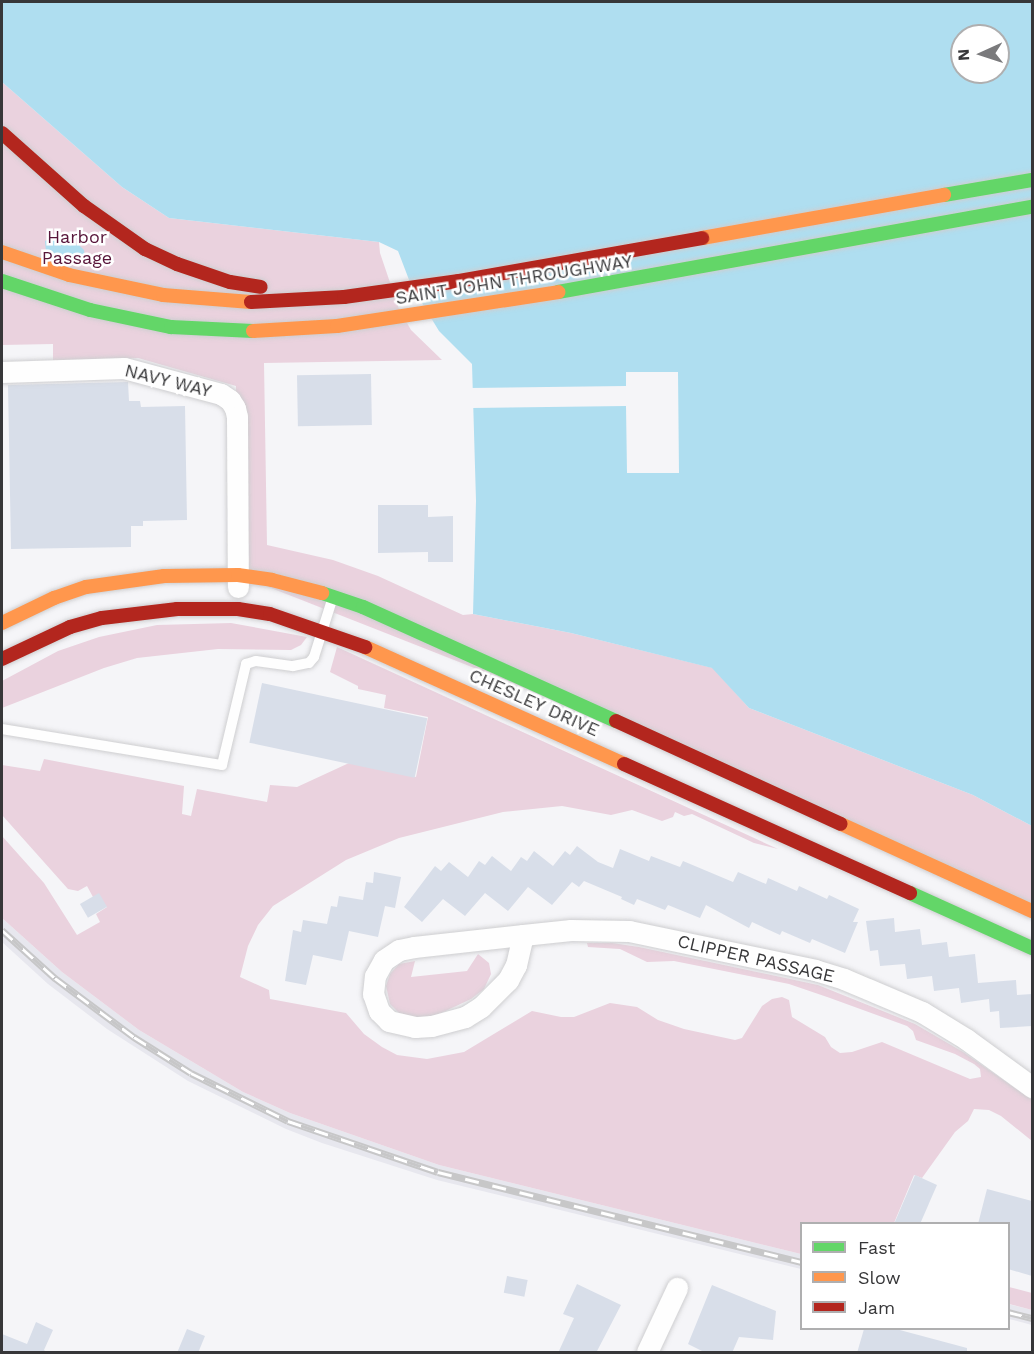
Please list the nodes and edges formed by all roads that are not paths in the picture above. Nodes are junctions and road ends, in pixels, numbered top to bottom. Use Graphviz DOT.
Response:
graph roads {
  1 [pos="2,133"];
  2 [pos="1032,180"];
  3 [pos="1032,207"];
  4 [pos="2,252"];
  5 [pos="2,281"];
  6 [pos="328,298"];
  7 [pos="88,325"];
  8 [pos="171,327"];
  9 [pos="2,372"];
  10 [pos="238,575"];
  11 [pos="333,597"];
  12 [pos="238,609"];
  13 [pos="2,623"];
  14 [pos="322,630"];
  15 [pos="2,659"];
  16 [pos="2,729"];
  17 [pos="1032,911"];
  18 [pos="524,935"];
  19 [pos="1031,944"];
  20 [pos="1032,1087"];
  21 [pos="678,1288"];
  22 [pos="647,1353"];
  1 -- 6 [label="main road"];
  2 -- 6 [label="main road, SAINT JOHN THROUGHWAY"];
  3 -- 8 [label="main road, SAINT JOHN THROUGHWAY"];
  4 -- 6 [label="main road, SAINT JOHN THROUGHWAY"];
  5 -- 8 [label="main road, SAINT JOHN THROUGHWAY"];
  7 -- 8 [label="main road"];
  9 -- 10 [label="street, NAVY WAY"];
  10 -- 11 [label="main road, CHESLEY DRIVE"];
  10 -- 12 [label="street, NAVY WAY"];
  10 -- 13 [label="main road, CHESLEY DRIVE"];
  11 -- 14 [label="lane"];
  11 -- 17 [label="main road, CHESLEY DRIVE"];
  12 -- 14 [label="main road, CHESLEY DRIVE"];
  12 -- 15 [label="main road, CHESLEY DRIVE"];
  14 -- 16 [label="lane"];
  14 -- 19 [label="main road, CHESLEY DRIVE"];
  18 -- 18 [label="street, CLIPPER PASSAGE"];
  18 -- 20 [label="street, CLIPPER PASSAGE"];
  21 -- 22 [label="street"];
}
